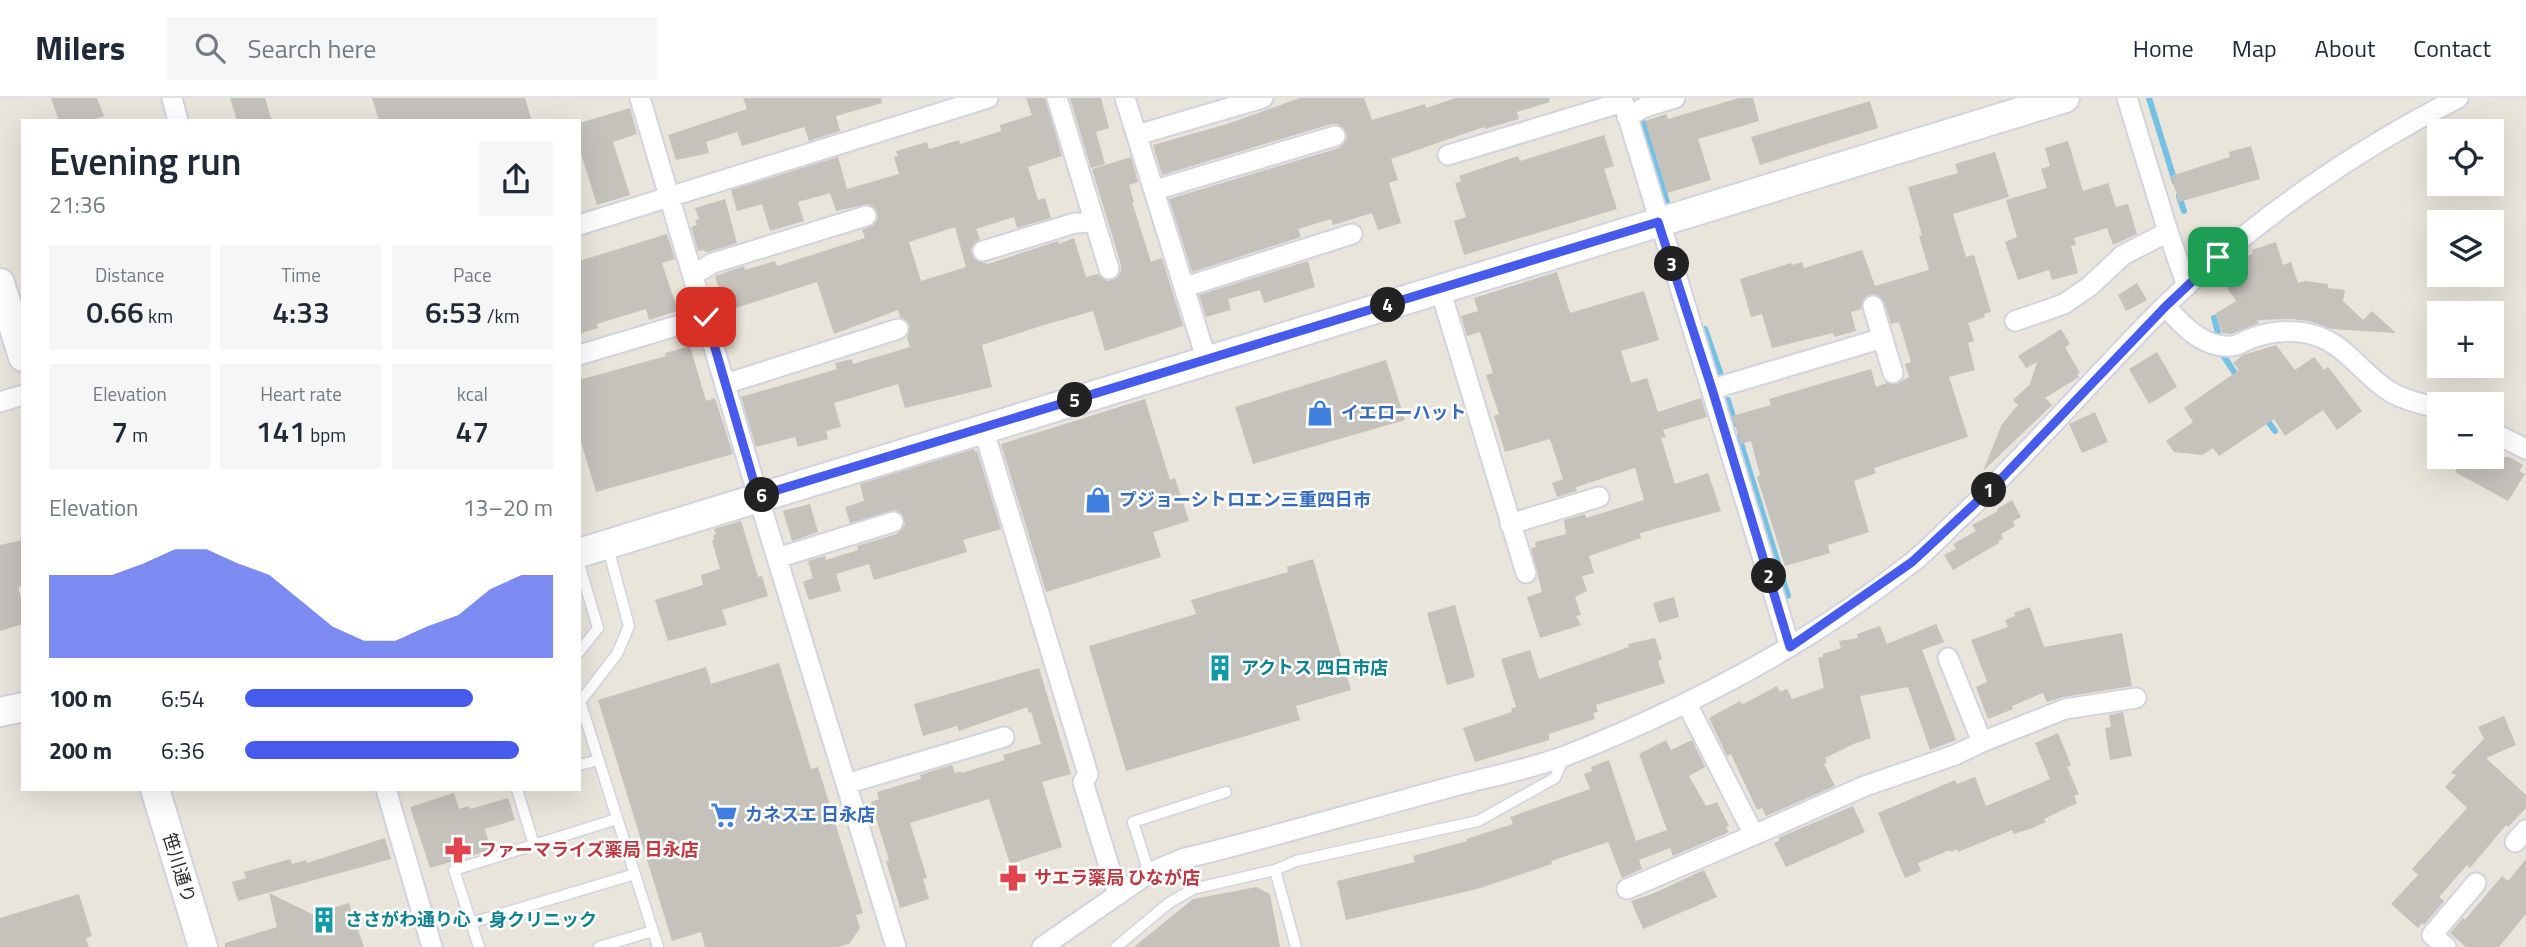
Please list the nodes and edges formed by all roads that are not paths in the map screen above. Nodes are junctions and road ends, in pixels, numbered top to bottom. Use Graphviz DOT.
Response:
graph roads {
  1 [pos="172,98"];
  2 [pos="640,98"];
  3 [pos="988,98"];
  4 [pos="1058,98"];
  5 [pos="1125,98"];
  6 [pos="1263,98"];
  7 [pos="1675,98"];
  8 [pos="2065,98"];
  9 [pos="2127,98"];
  10 [pos="2458,98"];
  11 [pos="1624,106"];
  12 [pos="177,119"];
  13 [pos="1137,135"];
  14 [pos="1335,136"];
  15 [pos="1448,155"];
  16 [pos="1155,190"];
  17 [pos="670,197"];
  18 [pos="866,216"];
  19 [pos="1095,222"];
  20 [pos="1658,222"];
  21 [pos="581,224"];
  22 [pos="2168,232"];
  23 [pos="1352,234"];
  24 [pos="983,251"];
  25 [pos="1108,269"];
  26 [pos="693,275"];
  27 [pos="0,283"];
  28 [pos="2187,286"];
  29 [pos="1185,287"];
  30 [pos="1440,289"];
  31 [pos="1873,306"];
  32 [pos="2166,306"];
  33 [pos="706,317"];
  34 [pos="2015,321"];
  35 [pos="898,329"];
  36 [pos="1883,338"];
  37 [pos="21,351"];
  38 [pos="581,354"];
  39 [pos="1207,361"];
  40 [pos="1893,373"];
  41 [pos="725,384"];
  42 [pos="1712,389"];
  43 [pos="21,396"];
  44 [pos="0,402"];
  45 [pos="2427,404"];
  46 [pos="983,428"];
  47 [pos="2504,438"];
  48 [pos="2526,449"];
  49 [pos="758,496"];
  50 [pos="1599,497"];
  51 [pos="893,522"];
  52 [pos="1510,524"];
  53 [pos="607,544"];
  54 [pos="581,551"];
  55 [pos="777,558"];
  56 [pos="581,571"];
  57 [pos="1526,573"];
  58 [pos="1790,647"];
  59 [pos="581,649"];
  60 [pos="1948,659"];
  61 [pos="2136,698"];
  62 [pos="581,700"];
  63 [pos="581,704"];
  64 [pos="1687,704"];
  65 [pos="21,707"];
  66 [pos="0,712"];
  67 [pos="1004,737"];
  68 [pos="1982,742"];
  69 [pos="1565,755"];
  70 [pos="599,760"];
  71 [pos="581,764"];
  72 [pos="846,784"];
  73 [pos="156,791"];
  74 [pos="387,791"];
  75 [pos="518,791"];
  76 [pos="1226,792"];
  77 [pos="618,818"];
  78 [pos="1754,835"];
  79 [pos="534,845"];
  80 [pos="1275,870"];
  81 [pos="1149,873"];
  82 [pos="635,874"];
  83 [pos="2476,883"];
  84 [pos="1627,889"];
  85 [pos="1118,895"];
  86 [pos="471,923"];
  87 [pos="653,931"];
  88 [pos="203,947"];
  89 [pos="432,947"];
  90 [pos="478,947"];
  91 [pos="599,947"];
  92 [pos="658,947"];
  93 [pos="896,947"];
  94 [pos="1042,947"];
  95 [pos="1116,947"];
  96 [pos="1296,947"];
  97 [pos="2446,947"];
  1 -- 12 [label="street"];
  2 -- 17 [label="street"];
  3 -- 17 [label="street"];
  4 -- 19 [label="street"];
  5 -- 13 [label="street"];
  6 -- 13 [label="street"];
  7 -- 11 [label="street"];
  8 -- 20 [label="street"];
  9 -- 22 [label="street"];
  10 -- 28 [label="street"];
  11 -- 15 [label="street"];
  11 -- 20 [label="street"];
  13 -- 16 [label="street"];
  14 -- 16 [label="street"];
  16 -- 29 [label="street"];
  17 -- 21 [label="street"];
  17 -- 26 [label="street"];
  18 -- 26 [label="street"];
  19 -- 24 [label="street"];
  19 -- 25 [label="street"];
  20 -- 30 [label="street"];
  20 -- 42 [label="street"];
  22 -- 28 [label="street"];
  22 -- 34 [label="street"];
  23 -- 29 [label="street"];
  26 -- 33 [label="street"];
  27 -- 37 [label="street"];
  28 -- 32 [label="street"];
  29 -- 39 [label="street"];
  30 -- 39 [label="street"];
  30 -- 52 [label="street"];
  31 -- 36 [label="street"];
  32 -- 45 [label="street"];
  32 -- 58 [label="street"];
  33 -- 38 [label="street"];
  33 -- 41 [label="street"];
  35 -- 41 [label="street"];
  36 -- 40 [label="street"];
  36 -- 42 [label="street"];
  39 -- 46 [label="street"];
  41 -- 49 [label="street"];
  42 -- 58 [label="street"];
  43 -- 44 [label="street"];
  46 -- 49 [label="street"];
  46 -- 85 [label="street"];
  47 -- 48 [label="street"];
  49 -- 53 [label="street"];
  49 -- 55 [label="street"];
  50 -- 52 [label="street"];
  51 -- 55 [label="street"];
  52 -- 57 [label="street"];
  53 -- 54 [label="street"];
  53 -- 62 [label="lane"];
  55 -- 72 [label="street"];
  56 -- 59 [label="lane"];
  58 -- 64 [label="street"];
  60 -- 68 [label="street"];
  61 -- 68 [label="street"];
  63 -- 70 [label="lane"];
  64 -- 69 [label="street"];
  64 -- 78 [label="street"];
  65 -- 66 [label="street"];
  67 -- 72 [label="street"];
  68 -- 78 [label="street"];
  69 -- 80 [label="lane"];
  69 -- 81 [label="street"];
  70 -- 71 [label="lane"];
  70 -- 77 [label="lane"];
  72 -- 93 [label="street"];
  73 -- 88 [label="street, 笹川通り"];
  74 -- 89 [label="street"];
  75 -- 79 [label="lane"];
  76 -- 81 [label="lane"];
  77 -- 79 [label="lane"];
  77 -- 82 [label="lane"];
  78 -- 84 [label="street"];
  79 -- 86 [label="lane"];
  80 -- 95 [label="lane"];
  80 -- 96 [label="lane"];
  81 -- 85 [label="street"];
  82 -- 86 [label="lane"];
  82 -- 87 [label="lane"];
  83 -- 97 [label="street"];
  85 -- 94 [label="street"];
  86 -- 90 [label="lane"];
  87 -- 91 [label="lane"];
  87 -- 92 [label="lane"];
}
